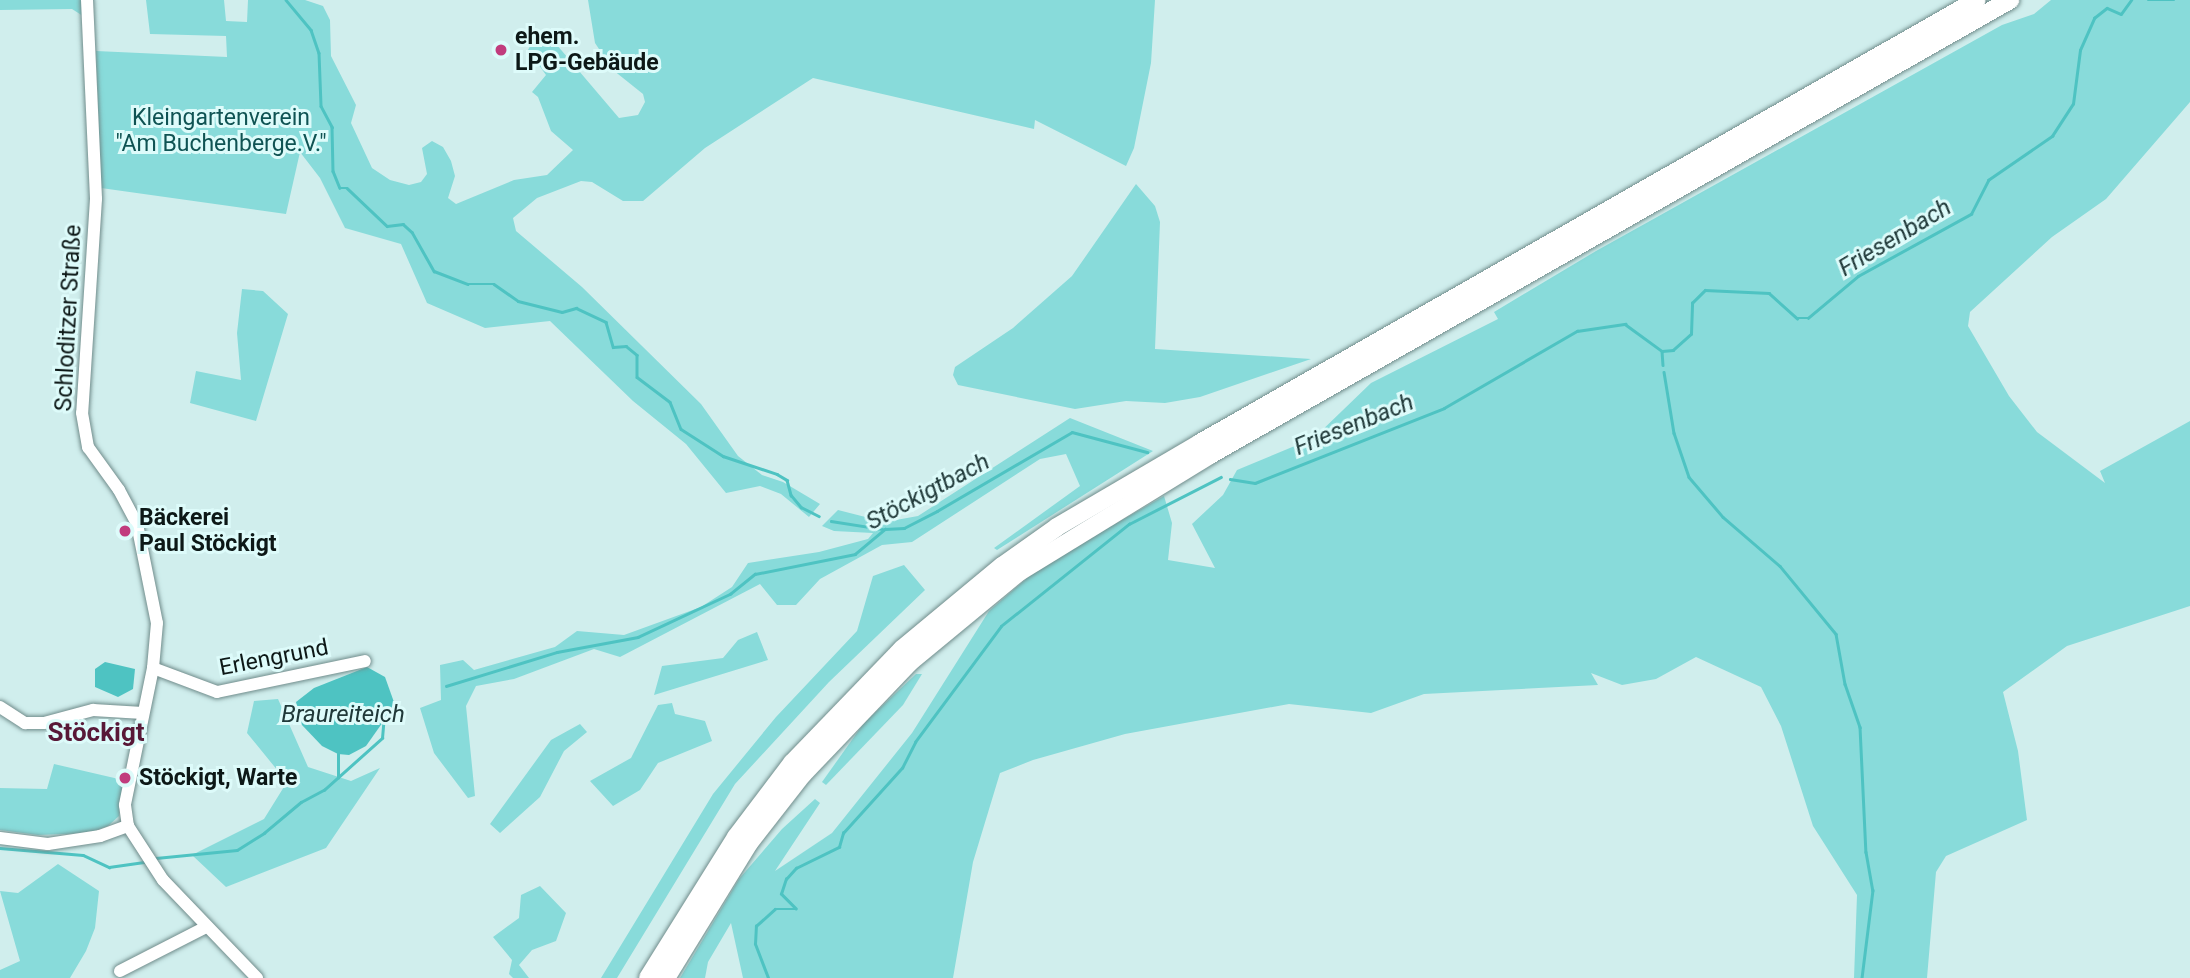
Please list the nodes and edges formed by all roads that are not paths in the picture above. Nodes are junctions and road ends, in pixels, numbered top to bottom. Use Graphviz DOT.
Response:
graph roads {
  1 [pos="87,0"];
  2 [pos="1977,0"];
  3 [pos="2010,0"];
  4 [pos="1232,433"];
  5 [pos="1204,449"];
  6 [pos="365,661"];
  7 [pos="153,668"];
  8 [pos="0,707"];
  9 [pos="143,713"];
  10 [pos="128,826"];
  11 [pos="0,838"];
  12 [pos="206,927"];
  13 [pos="120,971"];
  14 [pos="257,978"];
  15 [pos="648,978"];
  16 [pos="666,978"];
  1 -- 7 [label="street, Schloditzer Straße"];
  2 -- 4 [label="highway"];
  3 -- 4 [label="highway"];
  4 -- 5 [label="highway"];
  5 -- 15 [label="highway"];
  5 -- 16 [label="highway"];
  6 -- 7 [label="street, Erlengrund"];
  7 -- 9 [label="street, Schloditzer Straße"];
  8 -- 9 [label="street"];
  9 -- 10 [label="street, Schloditzer Straße"];
  10 -- 11 [label="street"];
  10 -- 12 [label="street"];
  12 -- 13 [label="street"];
  12 -- 14 [label="street"];
}
